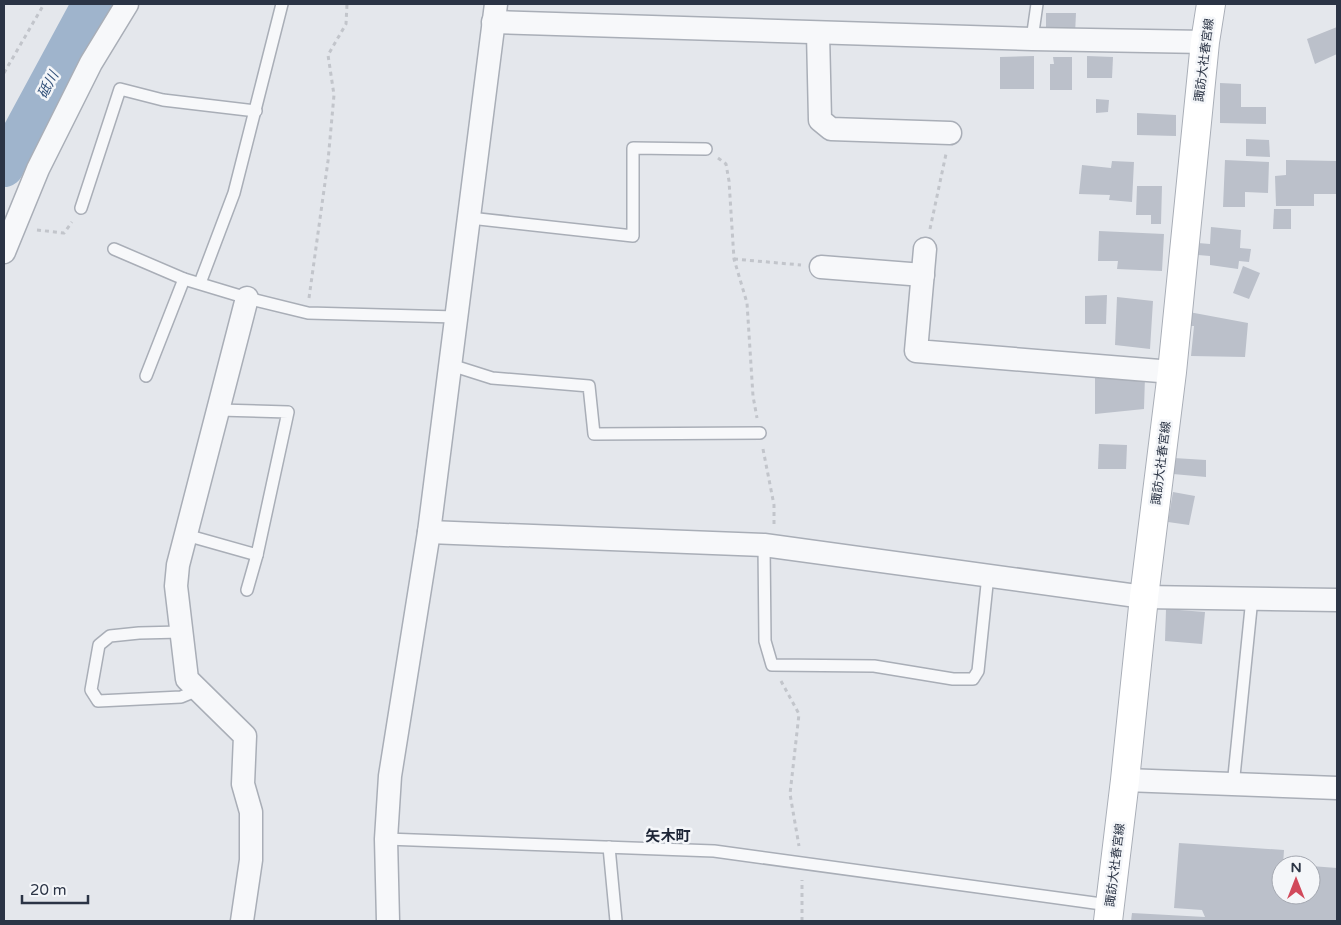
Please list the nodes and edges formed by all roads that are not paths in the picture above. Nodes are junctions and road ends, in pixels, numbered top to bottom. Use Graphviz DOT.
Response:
graph roads {
  1 [pos="127,4"];
  2 [pos="282,4"];
  3 [pos="1037,4"];
  4 [pos="1211,4"];
  5 [pos="494,13"];
  6 [pos="818,33"];
  7 [pos="1032,39"];
  8 [pos="1205,42"];
  9 [pos="256,111"];
  10 [pos="950,133"];
  11 [pos="706,149"];
  12 [pos="81,208"];
  13 [pos="470,218"];
  14 [pos="114,250"];
  15 [pos="925,250"];
  16 [pos="4,252"];
  17 [pos="821,267"];
  18 [pos="923,275"];
  19 [pos="184,279"];
  20 [pos="200,283"];
  21 [pos="247,298"];
  22 [pos="456,317"];
  23 [pos="451,365"];
  24 [pos="1172,372"];
  25 [pos="146,376"];
  26 [pos="219,410"];
  27 [pos="760,433"];
  28 [pos="428,532"];
  29 [pos="186,535"];
  30 [pos="769,545"];
  31 [pos="257,555"];
  32 [pos="988,575"];
  33 [pos="247,590"];
  34 [pos="1144,597"];
  35 [pos="1252,598"];
  36 [pos="1337,600"];
  37 [pos="182,632"];
  38 [pos="198,690"];
  39 [pos="1125,780"];
  40 [pos="1233,786"];
  41 [pos="1337,788"];
  42 [pos="386,839"];
  43 [pos="609,847"];
  44 [pos="1109,913"];
  45 [pos="242,921"];
  46 [pos="388,921"];
  47 [pos="616,921"];
  1 -- 16 [label="street"];
  2 -- 9 [label="lane"];
  3 -- 7 [label="lane"];
  4 -- 8 [label="main road, 諏訪大社春宮線"];
  5 -- 6 [label="street"];
  5 -- 13 [label="street"];
  6 -- 7 [label="street"];
  6 -- 10 [label="street"];
  7 -- 8 [label="street"];
  8 -- 24 [label="main road, 諏訪大社春宮線"];
  9 -- 12 [label="lane"];
  9 -- 20 [label="lane"];
  11 -- 13 [label="lane"];
  13 -- 22 [label="street"];
  14 -- 19 [label="lane"];
  15 -- 18 [label="street"];
  17 -- 18 [label="street"];
  18 -- 24 [label="street"];
  19 -- 20 [label="lane"];
  19 -- 25 [label="lane"];
  20 -- 21 [label="lane"];
  21 -- 22 [label="lane"];
  21 -- 26 [label="street"];
  22 -- 23 [label="street"];
  23 -- 27 [label="lane"];
  23 -- 28 [label="street"];
  24 -- 34 [label="main road, 諏訪大社春宮線"];
  26 -- 29 [label="street"];
  26 -- 31 [label="lane"];
  28 -- 30 [label="street"];
  28 -- 42 [label="street"];
  29 -- 31 [label="lane"];
  29 -- 37 [label="street"];
  30 -- 32 [label="street"];
  30 -- 32 [label="lane"];
  31 -- 33 [label="lane"];
  32 -- 34 [label="street"];
  34 -- 35 [label="street"];
  34 -- 39 [label="main road, 諏訪大社春宮線"];
  35 -- 36 [label="street"];
  35 -- 40 [label="lane"];
  37 -- 38 [label="street"];
  37 -- 38 [label="lane"];
  38 -- 45 [label="street"];
  39 -- 40 [label="street"];
  39 -- 44 [label="main road, 諏訪大社春宮線"];
  40 -- 41 [label="street"];
  42 -- 43 [label="lane"];
  42 -- 46 [label="street"];
  43 -- 44 [label="lane"];
  43 -- 47 [label="lane"];
}
